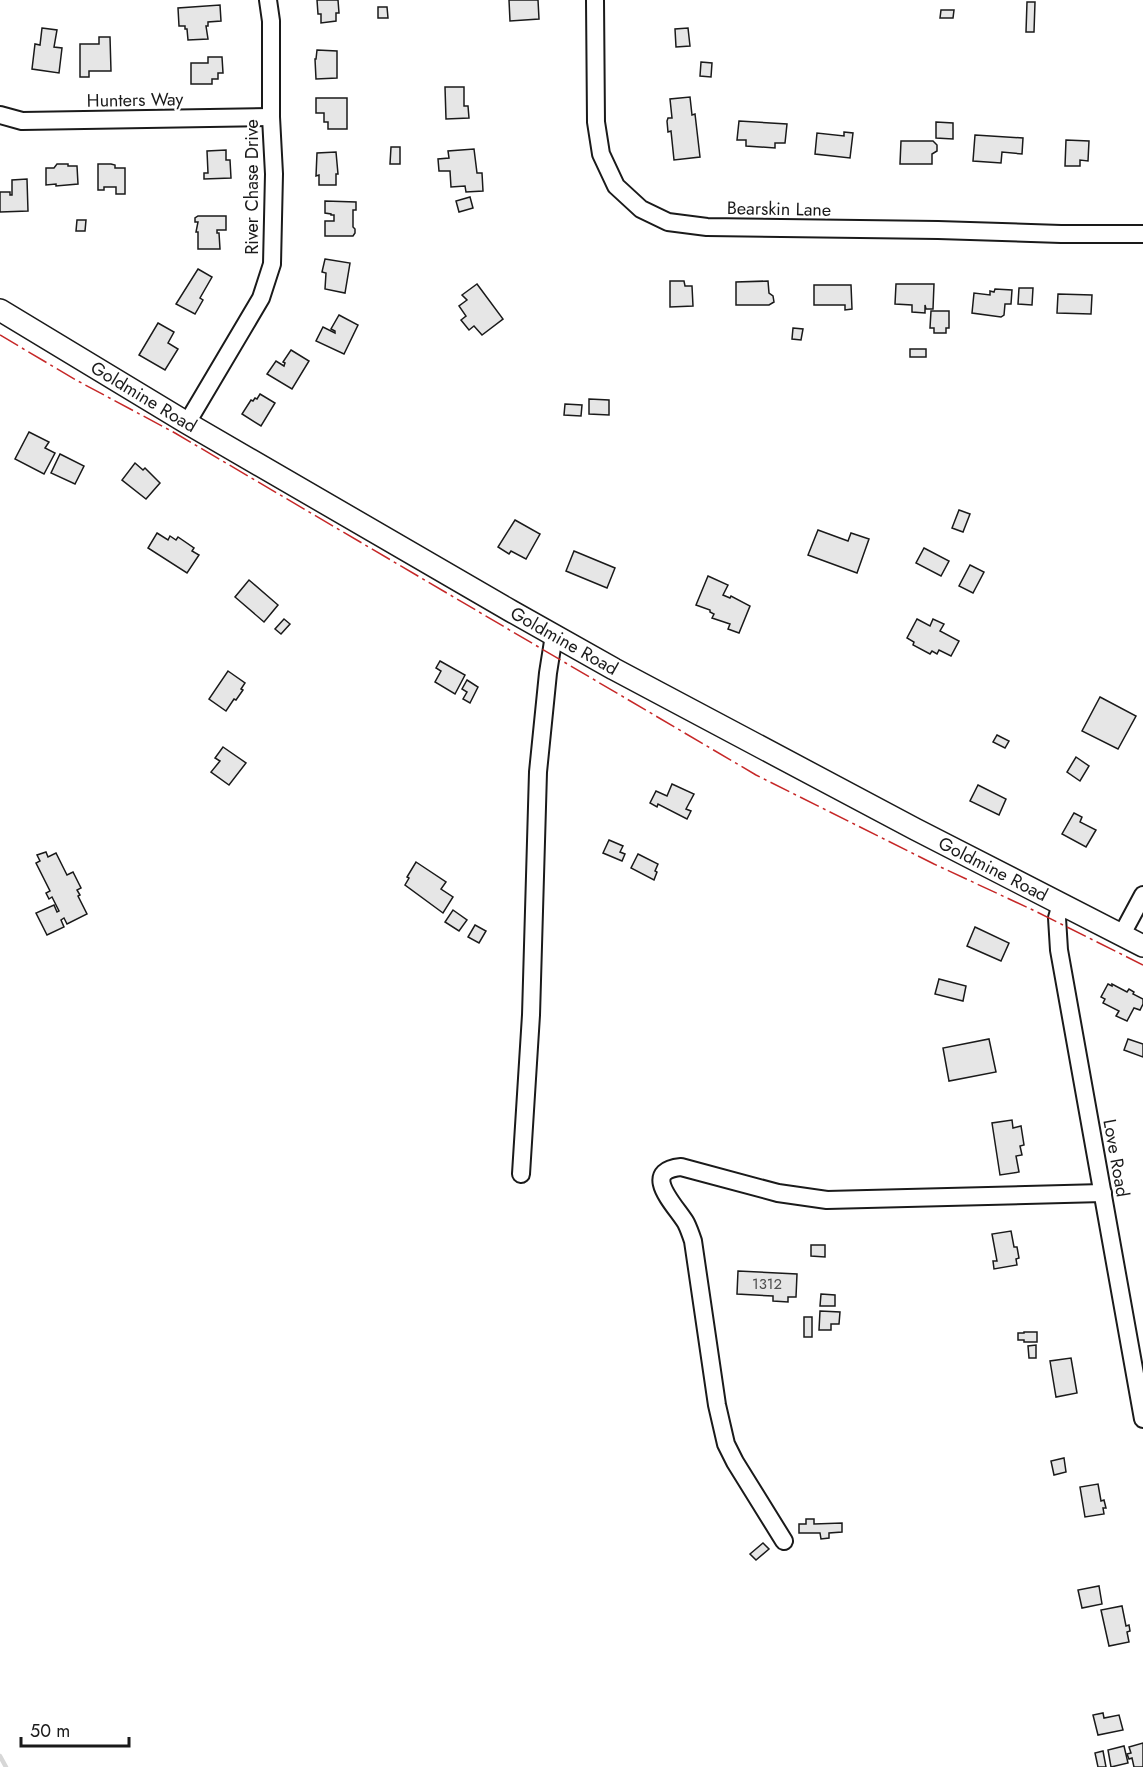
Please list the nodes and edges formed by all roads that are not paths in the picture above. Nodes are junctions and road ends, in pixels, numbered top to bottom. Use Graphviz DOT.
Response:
graph roads {
  1 [pos="268,0"];
  2 [pos="595,0"];
  3 [pos="0,115"];
  4 [pos="271,117"];
  5 [pos="1143,234"];
  6 [pos="0,310"];
  7 [pos="187,423"];
  8 [pos="554,635"];
  9 [pos="1143,896"];
  10 [pos="1061,904"];
  11 [pos="1121,936"];
  12 [pos="1143,946"];
  13 [pos="522,1174"];
  14 [pos="1103,1194"];
  15 [pos="1143,1419"];
  16 [pos="784,1541"];
  1 -- 4 [label="street, River Chase Drive"];
  2 -- 5 [label="street, Bearskin Lane"];
  3 -- 4 [label="street, Hunters Way"];
  4 -- 7 [label="street, River Chase Drive"];
  6 -- 7 [label="main road, Goldmine Road"];
  7 -- 8 [label="main road, Goldmine Road"];
  8 -- 10 [label="main road, Goldmine Road"];
  8 -- 13 [label="street"];
  9 -- 11 [label="street"];
  10 -- 11 [label="main road, Goldmine Road"];
  10 -- 14 [label="street, Love Road"];
  11 -- 12 [label="main road, Goldmine Road"];
  14 -- 15 [label="street, Love Road"];
  14 -- 16 [label="street"];
}
